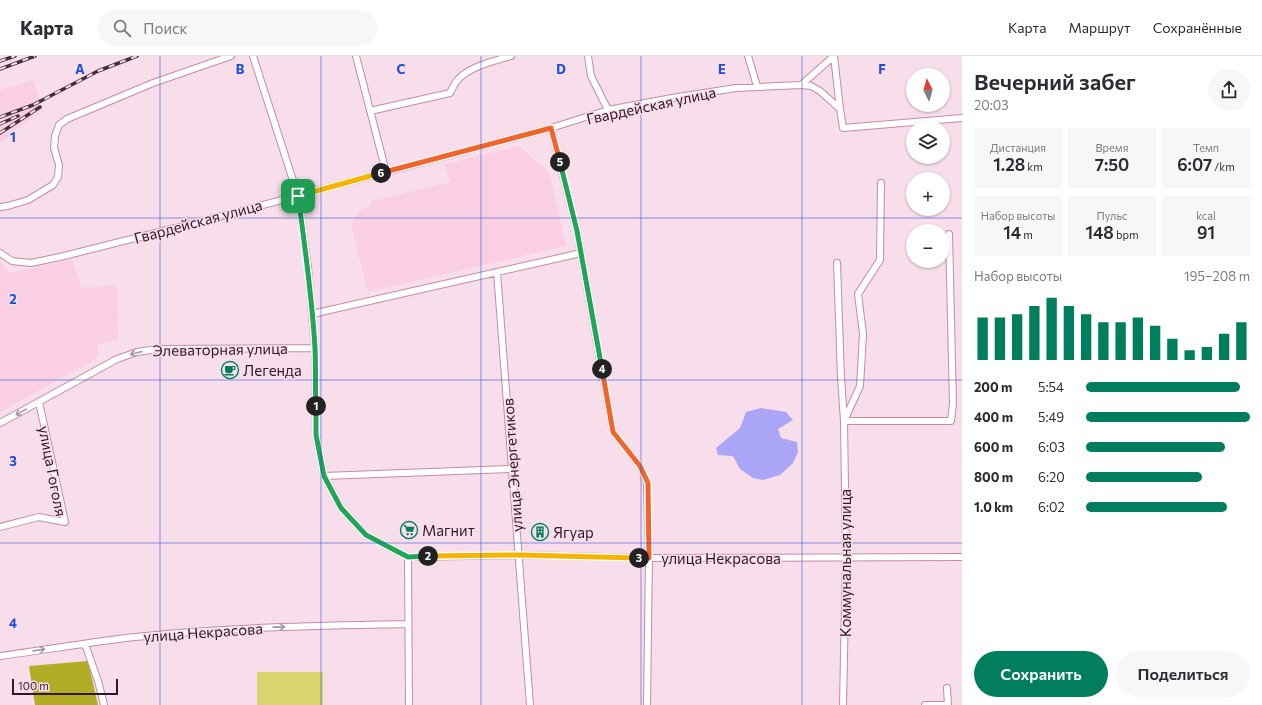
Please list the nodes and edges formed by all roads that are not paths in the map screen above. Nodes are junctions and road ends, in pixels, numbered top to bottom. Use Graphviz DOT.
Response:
graph roads {
  1 [pos="232,56"];
  2 [pos="253,56"];
  3 [pos="356,56"];
  4 [pos="511,56"];
  5 [pos="588,56"];
  6 [pos="748,56"];
  7 [pos="834,56"];
  8 [pos="801,85"];
  9 [pos="757,86"];
  10 [pos="840,109"];
  11 [pos="608,110"];
  12 [pos="370,111"];
  13 [pos="962,118"];
  14 [pos="551,128"];
  15 [pos="386,172"];
  16 [pos="881,183"];
  17 [pos="298,196"];
  18 [pos="0,207"];
  19 [pos="581,253"];
  20 [pos="0,254"];
  21 [pos="837,263"];
  22 [pos="950,268"];
  23 [pos="497,272"];
  24 [pos="312,314"];
  25 [pos="315,348"];
  26 [pos="39,402"];
  27 [pos="844,421"];
  28 [pos="0,423"];
  29 [pos="513,469"];
  30 [pos="324,476"];
  31 [pos="0,527"];
  32 [pos="519,555"];
  33 [pos="408,557"];
  34 [pos="846,557"];
  35 [pos="962,557"];
  36 [pos="649,558"];
  37 [pos="408,624"];
  38 [pos="85,644"];
  39 [pos="0,656"];
  40 [pos="947,688"];
  41 [pos="104,705"];
  42 [pos="409,705"];
  43 [pos="530,705"];
  44 [pos="647,705"];
  45 [pos="843,705"];
  46 [pos="925,705"];
  47 [pos="948,705"];
  1 -- 18 [label="street"];
  2 -- 17 [label="street"];
  3 -- 12 [label="street"];
  4 -- 12 [label="street"];
  5 -- 11 [label="street"];
  6 -- 9 [label="street"];
  7 -- 8 [label="street"];
  7 -- 10 [label="street"];
  8 -- 9 [label="street, Гвардейская улица"];
  8 -- 10 [label="street, Гвардейская улица"];
  9 -- 11 [label="street, Гвардейская улица"];
  10 -- 13 [label="street"];
  11 -- 14 [label="street, Гвардейская улица"];
  12 -- 15 [label="street"];
  14 -- 15 [label="street, Гвардейская улица"];
  14 -- 19 [label="street"];
  15 -- 17 [label="street, Гвардейская улица"];
  16 -- 27 [label="street, Коммунальная улица"];
  17 -- 20 [label="street, Гвардейская улица"];
  17 -- 24 [label="street"];
  19 -- 23 [label="street"];
  19 -- 36 [label="street"];
  21 -- 27 [label="street, Коммунальная улица"];
  22 -- 27 [label="street"];
  23 -- 24 [label="street"];
  23 -- 29 [label="street, улица Энергетиков"];
  24 -- 25 [label="street"];
  25 -- 26 [label="street, Элеваторная улица, one-way"];
  25 -- 30 [label="street"];
  26 -- 28 [label="street, Элеваторная улица, one-way"];
  26 -- 31 [label="street, улица Гоголя"];
  27 -- 34 [label="street, Коммунальная улица"];
  29 -- 30 [label="street"];
  29 -- 32 [label="street, улица Энергетиков"];
  30 -- 33 [label="street"];
  32 -- 33 [label="street, улица Некрасова"];
  32 -- 36 [label="street, улица Некрасова"];
  32 -- 43 [label="street, улица Энергетиков"];
  33 -- 37 [label="street"];
  34 -- 35 [label="street, улица Некрасова"];
  34 -- 36 [label="street, улица Некрасова"];
  34 -- 45 [label="street, Коммунальная улица"];
  36 -- 44 [label="street"];
  38 -- 37 [label="street, улица Некрасова, one-way"];
  37 -- 42 [label="street"];
  39 -- 38 [label="street, улица Некрасова, one-way"];
  38 -- 41 [label="street"];
  40 -- 47 [label="street"];
  46 -- 47 [label="street"];
}
